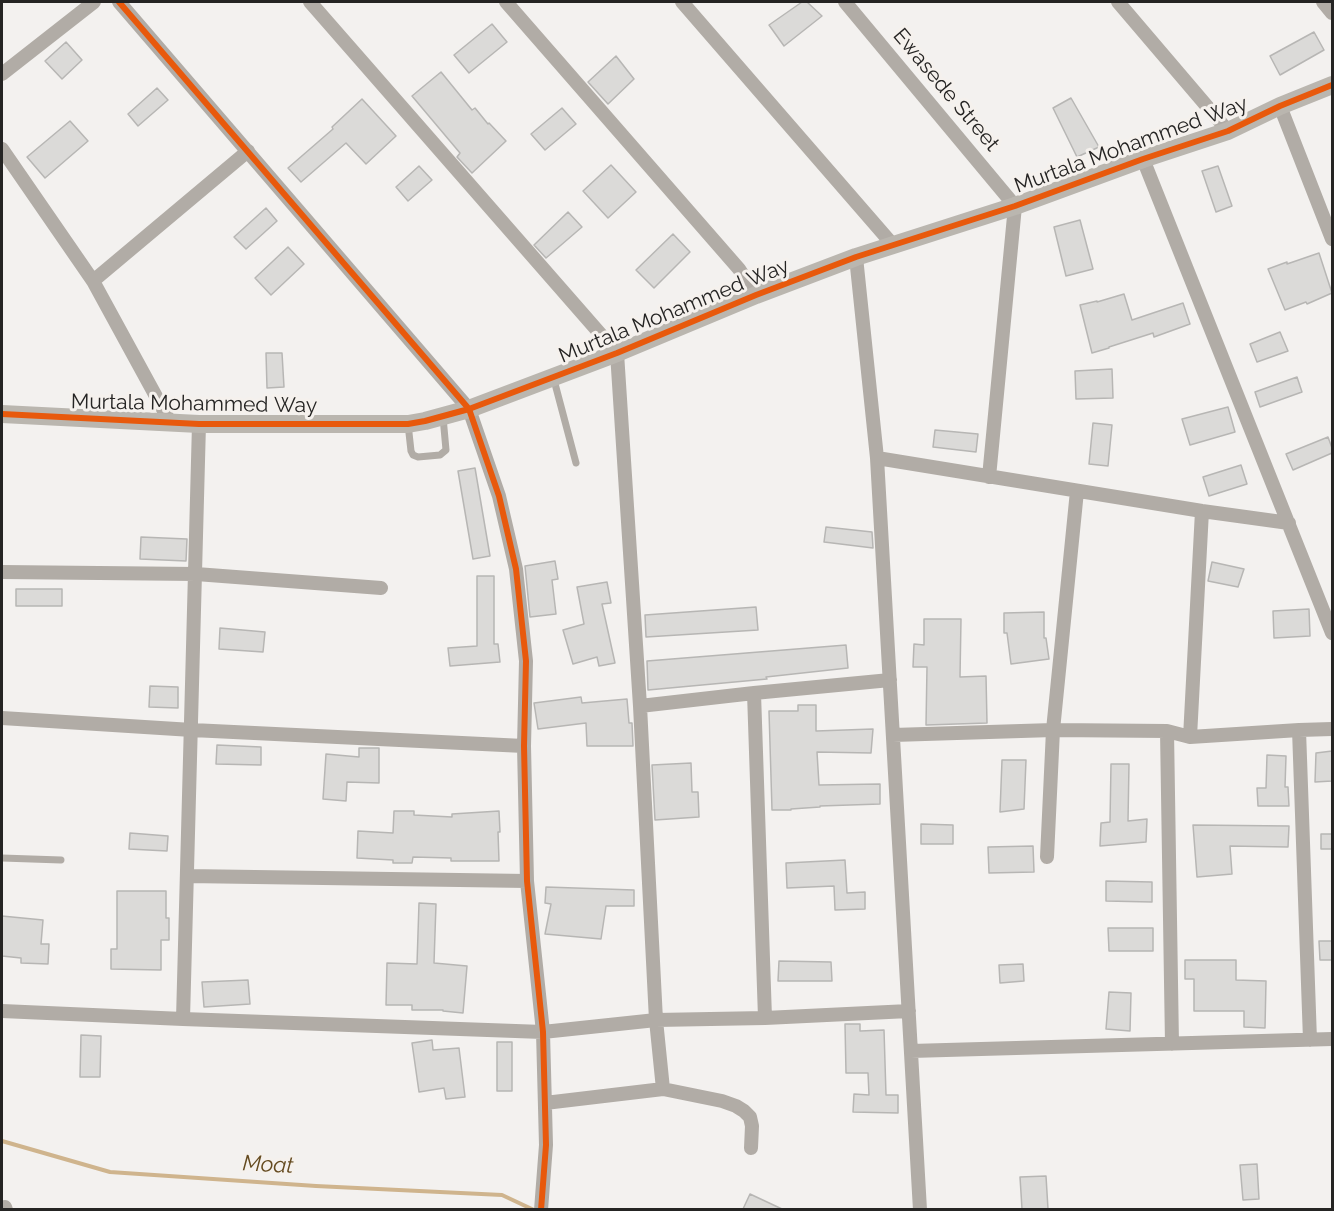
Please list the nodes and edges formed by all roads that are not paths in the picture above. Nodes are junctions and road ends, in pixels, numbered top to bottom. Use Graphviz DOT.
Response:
graph roads {
  1 [pos="94,2"];
  2 [pos="119,2"];
  3 [pos="310,2"];
  4 [pos="506,2"];
  5 [pos="682,2"];
  6 [pos="845,2"];
  7 [pos="1118,2"];
  8 [pos="1323,2"];
  9 [pos="1332,13"];
  10 [pos="2,74"];
  11 [pos="1332,85"];
  12 [pos="1280,106"];
  13 [pos="1228,131"];
  14 [pos="2,149"];
  15 [pos="248,151"];
  16 [pos="1143,159"];
  17 [pos="1015,206"];
  18 [pos="1332,239"];
  19 [pos="893,245"];
  20 [pos="856,257"];
  21 [pos="93,280"];
  22 [pos="756,295"];
  23 [pos="617,353"];
  24 [pos="554,377"];
  25 [pos="470,409"];
  26 [pos="2,414"];
  27 [pos="443,416"];
  28 [pos="170,422"];
  29 [pos="199,423"];
  30 [pos="408,424"];
  31 [pos="877,458"];
  32 [pos="576,464"];
  33 [pos="988,477"];
  34 [pos="1077,491"];
  35 [pos="1202,511"];
  36 [pos="1289,523"];
  37 [pos="2,572"];
  38 [pos="196,574"];
  39 [pos="381,588"];
  40 [pos="1332,633"];
  41 [pos="890,680"];
  42 [pos="753,693"];
  43 [pos="640,706"];
  44 [pos="2,718"];
  45 [pos="1332,729"];
  46 [pos="192,730"];
  47 [pos="1053,730"];
  48 [pos="1299,730"];
  49 [pos="1167,731"];
  50 [pos="893,735"];
  51 [pos="1190,737"];
  52 [pos="524,746"];
  53 [pos="1047,857"];
  54 [pos="2,858"];
  55 [pos="61,860"];
  56 [pos="187,876"];
  57 [pos="527,882"];
  58 [pos="2,1011"];
  59 [pos="909,1011"];
  60 [pos="765,1018"];
  61 [pos="183,1019"];
  62 [pos="656,1020"];
  63 [pos="543,1032"];
  64 [pos="1332,1039"];
  65 [pos="1310,1040"];
  66 [pos="1172,1044"];
  67 [pos="911,1051"];
  68 [pos="663,1089"];
  69 [pos="545,1104"];
  70 [pos="751,1148"];
  71 [pos="541,1209"];
  72 [pos="920,1209"];
  1 -- 10 [label="street"];
  2 -- 15 [label="street"];
  3 -- 23 [label="street"];
  4 -- 22 [label="street"];
  5 -- 19 [label="street"];
  6 -- 17 [label="street, Ewasede Street"];
  7 -- 13 [label="street"];
  8 -- 9 [label="street"];
  11 -- 12 [label="street, Murtala Mohammed Way"];
  12 -- 13 [label="street, Murtala Mohammed Way"];
  12 -- 18 [label="street"];
  13 -- 16 [label="street, Murtala Mohammed Way"];
  14 -- 21 [label="street"];
  15 -- 21 [label="street"];
  15 -- 25 [label="street"];
  16 -- 17 [label="street, Murtala Mohammed Way"];
  16 -- 36 [label="street"];
  17 -- 19 [label="street, Murtala Mohammed Way"];
  17 -- 33 [label="street"];
  19 -- 20 [label="street, Murtala Mohammed Way"];
  20 -- 22 [label="street, Murtala Mohammed Way"];
  20 -- 31 [label="street"];
  21 -- 28 [label="street"];
  22 -- 23 [label="street, Murtala Mohammed Way"];
  23 -- 24 [label="street, Murtala Mohammed Way"];
  23 -- 43 [label="street"];
  24 -- 25 [label="street, Murtala Mohammed Way"];
  24 -- 32 [label="lane"];
  25 -- 27 [label="street, Murtala Mohammed Way"];
  25 -- 52 [label="street"];
  26 -- 28 [label="street, Murtala Mohammed Way"];
  27 -- 30 [label="street, Murtala Mohammed Way"];
  27 -- 30 [label="lane"];
  28 -- 29 [label="street, Murtala Mohammed Way"];
  29 -- 30 [label="street, Murtala Mohammed Way"];
  29 -- 38 [label="street"];
  31 -- 33 [label="street"];
  31 -- 41 [label="street"];
  33 -- 34 [label="street"];
  34 -- 35 [label="street"];
  34 -- 47 [label="street"];
  35 -- 36 [label="street"];
  35 -- 51 [label="street"];
  36 -- 40 [label="street"];
  37 -- 38 [label="street"];
  38 -- 39 [label="street"];
  38 -- 46 [label="street"];
  41 -- 42 [label="street"];
  41 -- 50 [label="street"];
  42 -- 43 [label="street"];
  42 -- 60 [label="street"];
  43 -- 62 [label="street"];
  44 -- 46 [label="street"];
  45 -- 48 [label="street"];
  46 -- 52 [label="street"];
  46 -- 56 [label="street"];
  47 -- 49 [label="street"];
  47 -- 50 [label="street"];
  47 -- 53 [label="street"];
  48 -- 51 [label="street"];
  48 -- 65 [label="street"];
  49 -- 51 [label="street"];
  49 -- 66 [label="street"];
  50 -- 59 [label="street"];
  52 -- 57 [label="street"];
  54 -- 55 [label="lane"];
  56 -- 57 [label="street"];
  56 -- 61 [label="street"];
  57 -- 63 [label="street"];
  58 -- 61 [label="street"];
  59 -- 60 [label="street"];
  59 -- 67 [label="street"];
  60 -- 62 [label="street"];
  61 -- 63 [label="street"];
  62 -- 63 [label="street"];
  62 -- 68 [label="street"];
  63 -- 69 [label="street"];
  64 -- 65 [label="street"];
  65 -- 66 [label="street"];
  66 -- 67 [label="street"];
  67 -- 72 [label="street"];
  68 -- 69 [label="street"];
  68 -- 70 [label="street"];
  69 -- 71 [label="street"];
}
